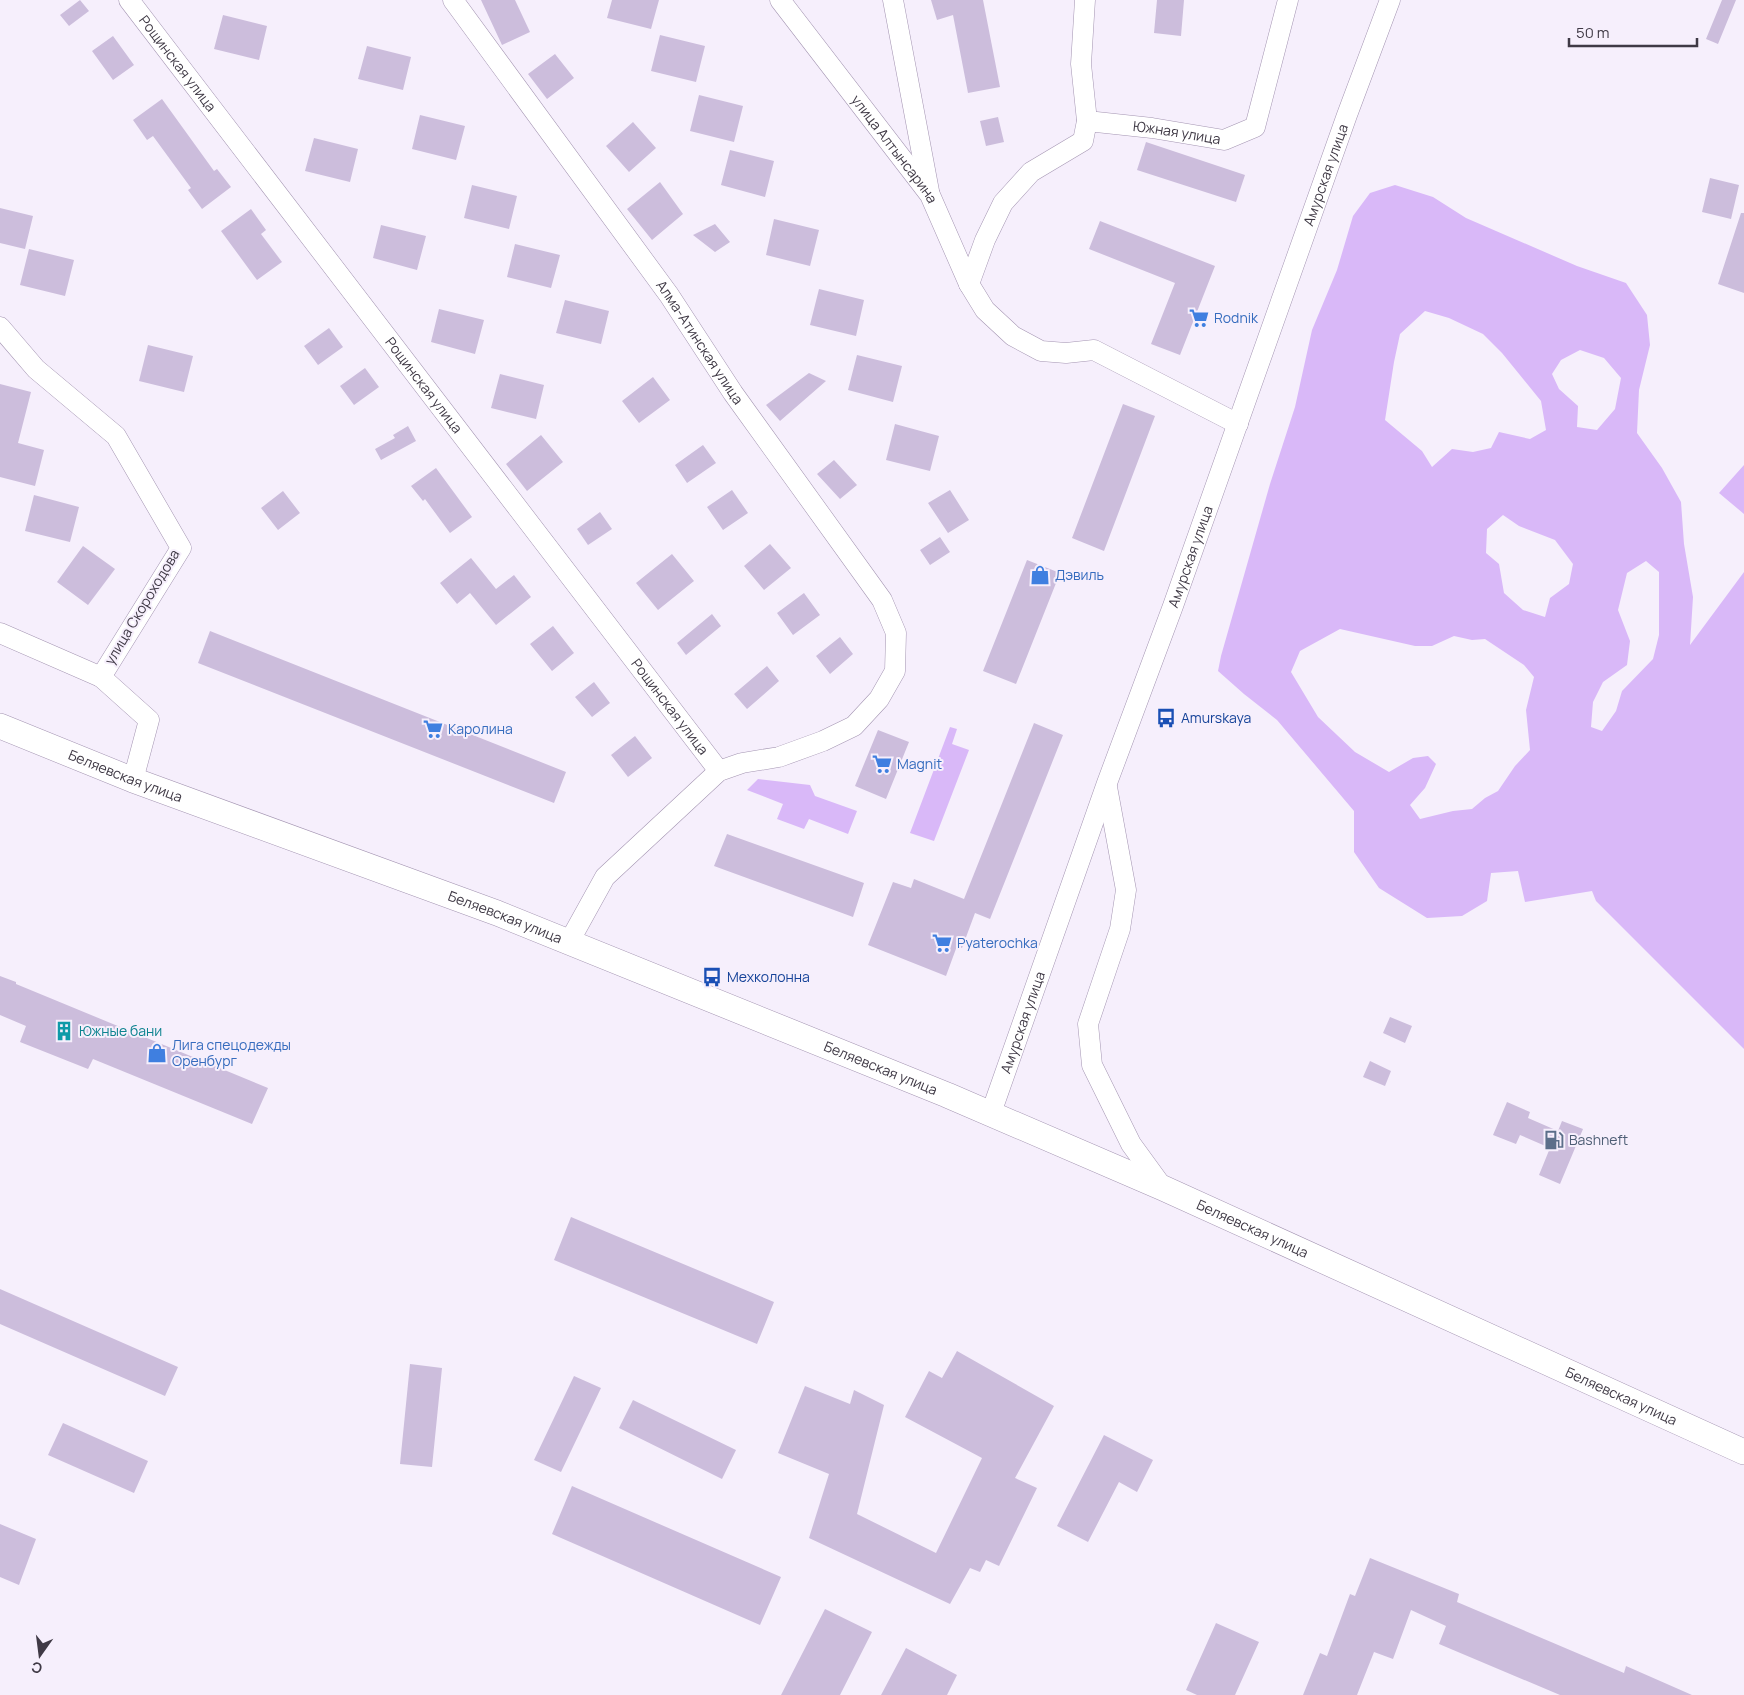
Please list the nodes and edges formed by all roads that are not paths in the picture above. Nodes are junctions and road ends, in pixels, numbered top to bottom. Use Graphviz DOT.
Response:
graph roads {
  1 [pos="129,0"];
  2 [pos="453,0"];
  3 [pos="780,0"];
  4 [pos="893,0"];
  5 [pos="1085,0"];
  6 [pos="1288,0"];
  7 [pos="1390,0"];
  8 [pos="1087,122"];
  9 [pos="930,195"];
  10 [pos="970,284"];
  11 [pos="0,327"];
  12 [pos="1238,424"];
  13 [pos="0,633"];
  14 [pos="100,677"];
  15 [pos="0,726"];
  16 [pos="719,771"];
  17 [pos="133,780"];
  18 [pos="1107,783"];
  19 [pos="568,942"];
  20 [pos="991,1113"];
  21 [pos="1163,1188"];
  22 [pos="1744,1452"];
  1 -- 16 [label="street, Рощинская улица"];
  2 -- 16 [label="street, Алма-Атинская улица"];
  3 -- 9 [label="street, улица Алтынсарина"];
  4 -- 9 [label="street"];
  5 -- 8 [label="street"];
  6 -- 8 [label="street, Южная улица"];
  7 -- 12 [label="street, Амурская улица"];
  8 -- 10 [label="street"];
  9 -- 10 [label="street, улица Алтынсарина"];
  10 -- 12 [label="street, улица Алтынсарина"];
  11 -- 14 [label="street, улица Скороходова"];
  12 -- 18 [label="street, Амурская улица"];
  13 -- 14 [label="street"];
  14 -- 17 [label="street, улица Скороходова"];
  15 -- 17 [label="main road, Беляевская улица"];
  16 -- 19 [label="street"];
  17 -- 19 [label="main road, Беляевская улица"];
  18 -- 20 [label="street, Амурская улица"];
  18 -- 21 [label="street"];
  19 -- 20 [label="main road, Беляевская улица"];
  20 -- 21 [label="main road, Беляевская улица"];
  21 -- 22 [label="main road, Беляевская улица"];
}
